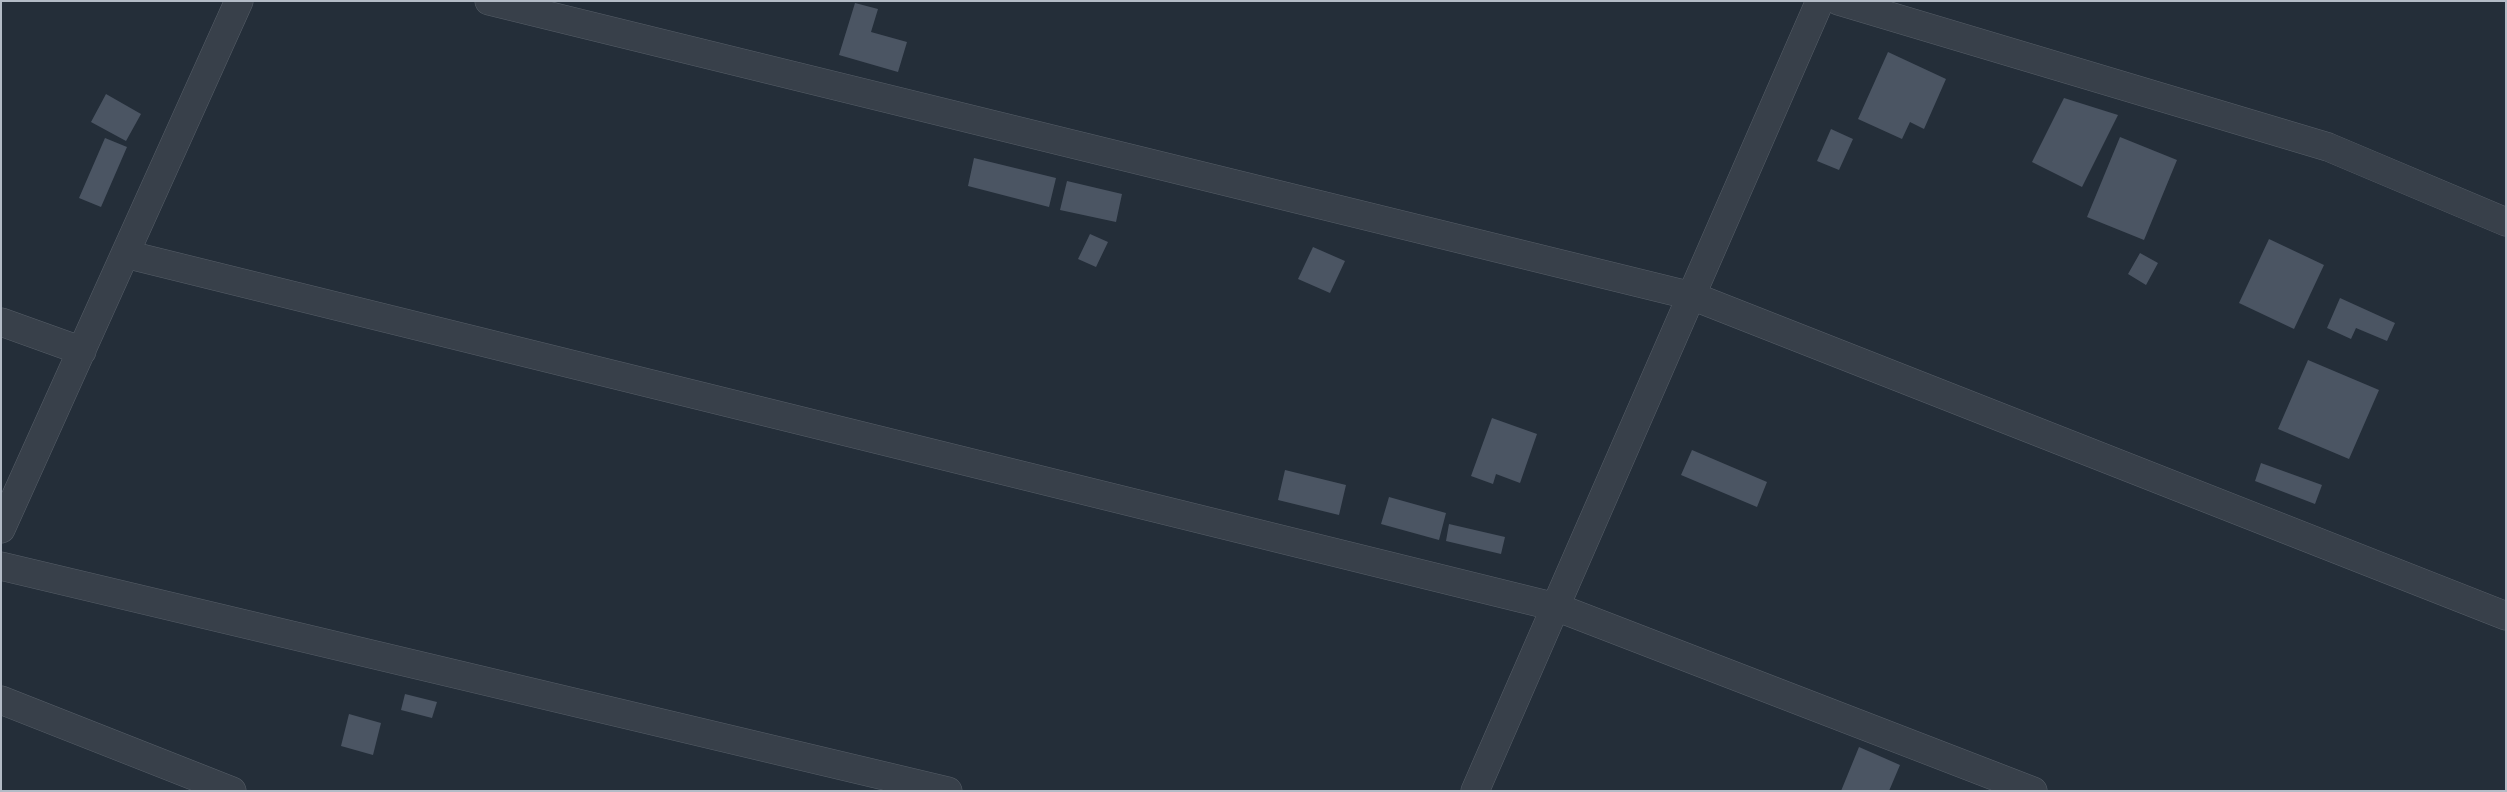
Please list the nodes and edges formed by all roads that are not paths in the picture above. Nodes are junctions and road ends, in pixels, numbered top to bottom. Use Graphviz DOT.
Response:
graph roads {
  1 [pos="239,1"];
  2 [pos="489,1"];
  3 [pos="1820,1"];
  4 [pos="1839,1"];
  5 [pos="2506,222"];
  6 [pos="125,254"];
  7 [pos="1692,296"];
  8 [pos="1,322"];
  9 [pos="82,351"];
  10 [pos="1,529"];
  11 [pos="1,566"];
  12 [pos="1556,607"];
  13 [pos="2506,616"];
  14 [pos="1,700"];
  15 [pos="232,791"];
  16 [pos="948,791"];
  17 [pos="1475,791"];
  18 [pos="2033,791"];
  1 -- 6 [label="street"];
  2 -- 7 [label="street"];
  3 -- 7 [label="street"];
  4 -- 5 [label="street"];
  6 -- 9 [label="street"];
  6 -- 12 [label="street"];
  7 -- 12 [label="street"];
  7 -- 13 [label="street"];
  8 -- 9 [label="street"];
  9 -- 10 [label="street"];
  11 -- 16 [label="street"];
  12 -- 17 [label="street"];
  12 -- 18 [label="street"];
  14 -- 15 [label="street"];
}
